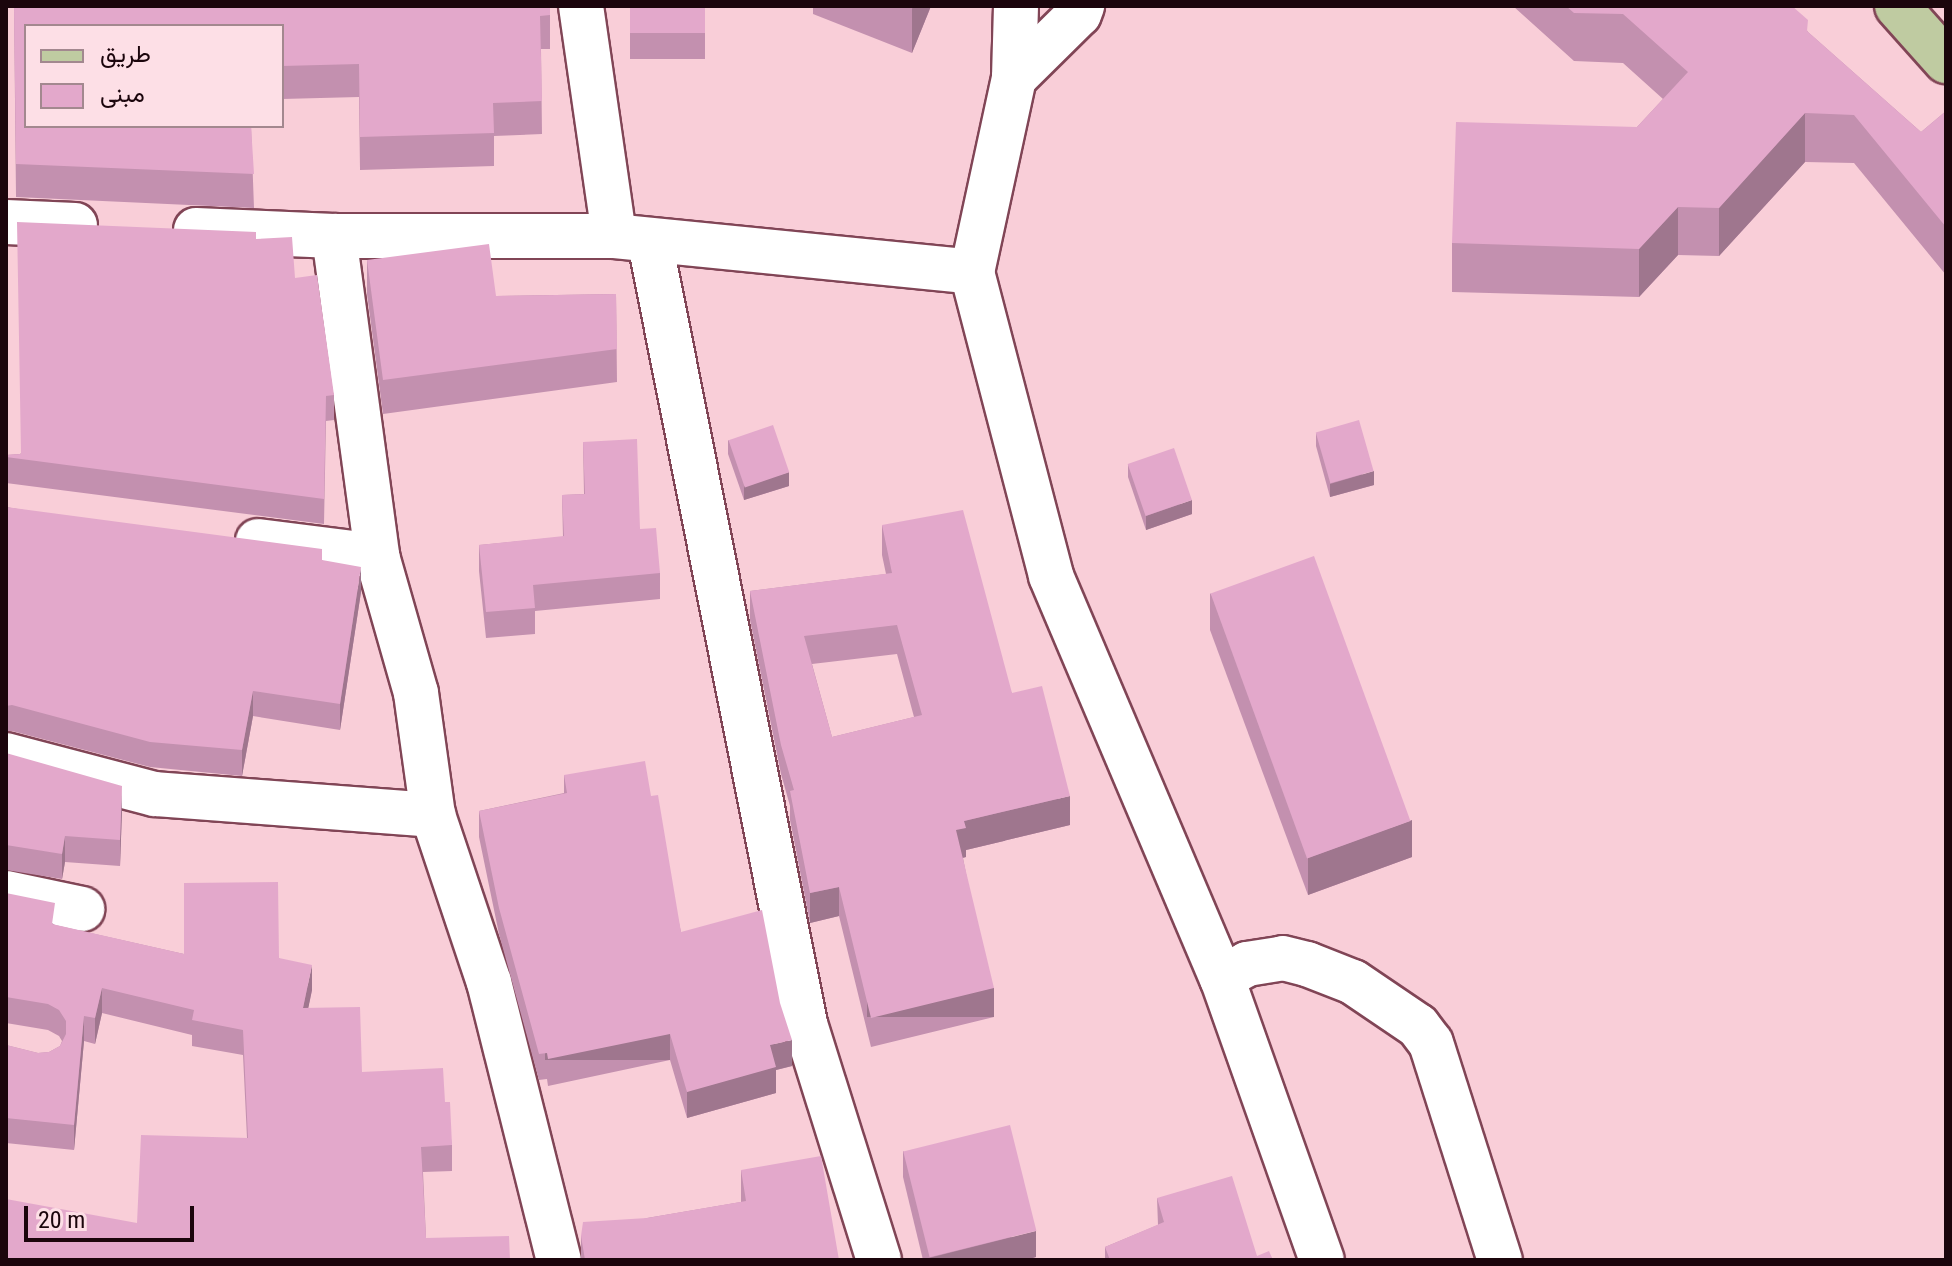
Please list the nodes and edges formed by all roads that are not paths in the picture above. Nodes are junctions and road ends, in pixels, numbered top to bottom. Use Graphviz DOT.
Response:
graph roads {
  1 [pos="581,6"];
  2 [pos="1016,6"];
  3 [pos="1082,6"];
  4 [pos="1897,6"];
  5 [pos="1946,61"];
  6 [pos="1014,78"];
  7 [pos="6,222"];
  8 [pos="115,227"];
  9 [pos="162,229"];
  10 [pos="334,236"];
  11 [pos="632,239"];
  12 [pos="972,272"];
  13 [pos="222,537"];
  14 [pos="377,556"];
  15 [pos="6,755"];
  16 [pos="433,815"];
  17 [pos="6,893"];
  18 [pos="82,909"];
  19 [pos="1222,978"];
  20 [pos="559,1260"];
  21 [pos="879,1260"];
  22 [pos="1322,1260"];
  23 [pos="1500,1260"];
  1 -- 11 [label="street"];
  2 -- 6 [label="street"];
  3 -- 6 [label="street"];
  4 -- 5 [label="main road"];
  6 -- 12 [label="street"];
  7 -- 8 [label="street"];
  9 -- 10 [label="street"];
  10 -- 11 [label="street"];
  10 -- 14 [label="street"];
  11 -- 12 [label="street"];
  11 -- 21 [label="street"];
  12 -- 19 [label="street"];
  13 -- 14 [label="street"];
  14 -- 16 [label="street"];
  15 -- 16 [label="street"];
  16 -- 20 [label="street"];
  17 -- 18 [label="street"];
  19 -- 22 [label="street"];
  19 -- 23 [label="street"];
}
